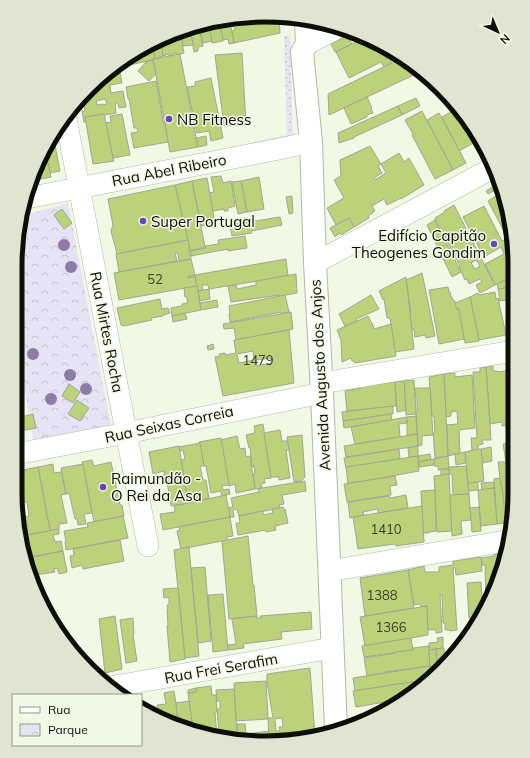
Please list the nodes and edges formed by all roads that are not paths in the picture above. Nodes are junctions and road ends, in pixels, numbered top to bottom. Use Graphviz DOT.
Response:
graph roads {
  1 [pos="306,26"];
  2 [pos="332,31"];
  3 [pos="307,44"];
  4 [pos="67,124"];
  5 [pos="311,142"];
  6 [pos="489,170"];
  7 [pos="79,187"];
  8 [pos="32,197"];
  9 [pos="315,263"];
  10 [pos="508,352"];
  11 [pos="322,388"];
  12 [pos="126,433"];
  13 [pos="22,453"];
  14 [pos="503,542"];
  15 [pos="148,546"];
  16 [pos="329,571"];
  17 [pos="332,648"];
  18 [pos="117,686"];
  19 [pos="336,725"];
  1 -- 3 [label="main road, Avenida Augusto dos Anjos"];
  2 -- 3 [label="street"];
  3 -- 5 [label="main road, Avenida Augusto dos Anjos"];
  4 -- 7 [label="street, Rua Mirtes Rocha"];
  5 -- 7 [label="street, Rua Abel Ribeiro"];
  5 -- 9 [label="main road, Avenida Augusto dos Anjos"];
  6 -- 9 [label="street"];
  7 -- 8 [label="street, Rua Abel Ribeiro"];
  7 -- 12 [label="street, Rua Mirtes Rocha"];
  9 -- 11 [label="main road, Avenida Augusto dos Anjos"];
  10 -- 11 [label="street, Rua Seixas Correia"];
  11 -- 12 [label="street, Rua Seixas Correia"];
  11 -- 16 [label="main road, Avenida Augusto dos Anjos"];
  12 -- 13 [label="street, Rua Seixas Correia"];
  12 -- 15 [label="street, Rua Mirtes Rocha"];
  14 -- 16 [label="street"];
  16 -- 17 [label="main road, Avenida Augusto dos Anjos"];
  17 -- 18 [label="street, Rua Frei Serafim"];
  17 -- 19 [label="main road, Avenida Augusto dos Anjos"];
}
